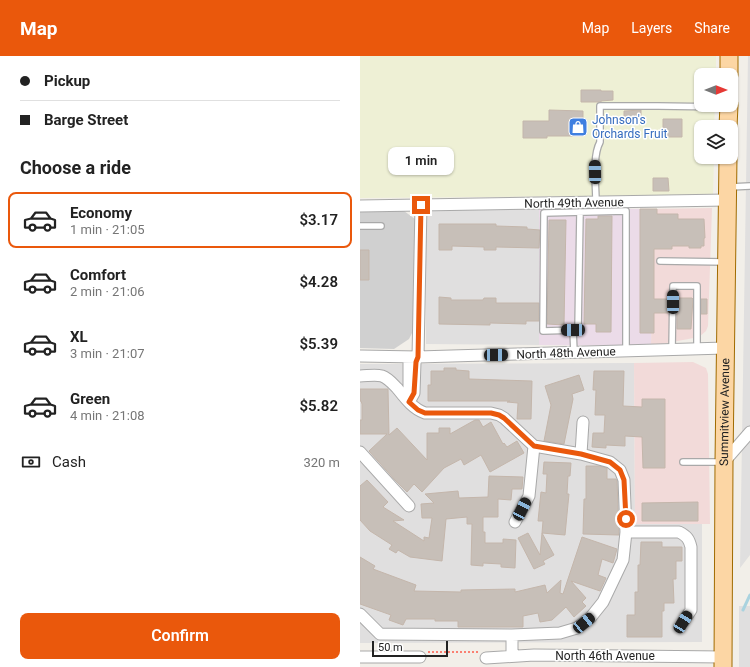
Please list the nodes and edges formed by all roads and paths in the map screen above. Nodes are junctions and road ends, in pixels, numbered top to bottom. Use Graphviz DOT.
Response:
graph roads {
  1 [pos="729,56"];
  2 [pos="729,68"];
  3 [pos="694,106"];
  4 [pos="728,164"];
  5 [pos="750,186"];
  6 [pos="727,193"];
  7 [pos="596,202"];
  8 [pos="421,205"];
  9 [pos="360,206"];
  10 [pos="580,212"];
  11 [pos="360,226"];
  12 [pos="381,226"];
  13 [pos="660,261"];
  14 [pos="726,262"];
  15 [pos="573,330"];
  16 [pos="725,348"];
  17 [pos="697,349"];
  18 [pos="672,350"];
  19 [pos="626,351"];
  20 [pos="574,352"];
  21 [pos="360,356"];
  22 [pos="413,357"];
  23 [pos="360,376"];
  24 [pos="409,402"];
  25 [pos="583,422"];
  26 [pos="750,432"];
  27 [pos="534,446"];
  28 [pos="360,452"];
  29 [pos="581,454"];
  30 [pos="683,462"];
  31 [pos="724,462"];
  32 [pos="408,506"];
  33 [pos="515,522"];
  34 [pos="626,532"];
  35 [pos="360,614"];
  36 [pos="683,622"];
  37 [pos="512,635"];
  38 [pos="512,656"];
  39 [pos="360,657"];
  40 [pos="420,657"];
  41 [pos="487,658"];
  42 [pos="723,662"];
  1 -- 2 [label="main road"];
  3 -- 7 [label="lane"];
  4 -- 6 [label="main road, Summitview Avenue"];
  5 -- 6 [label="lane"];
  6 -- 7 [label="street, North 49th Avenue"];
  6 -- 14 [label="main road, Summitview Avenue"];
  7 -- 8 [label="street, North 49th Avenue"];
  8 -- 9 [label="street, North 49th Avenue"];
  8 -- 22 [label="street"];
  10 -- 15 [label="lane"];
  10 -- 15 [label="lane"];
  10 -- 19 [label="lane"];
  11 -- 12 [label="lane"];
  13 -- 14 [label="lane"];
  14 -- 16 [label="main road, Summitview Avenue"];
  15 -- 20 [label="lane"];
  16 -- 17 [label="street, North 48th Avenue"];
  16 -- 31 [label="main road, Summitview Avenue"];
  17 -- 18 [label="street, North 48th Avenue"];
  17 -- 18 [label="lane"];
  18 -- 19 [label="street, North 48th Avenue"];
  19 -- 20 [label="street, North 48th Avenue"];
  20 -- 22 [label="street, North 48th Avenue"];
  21 -- 22 [label="street, North 48th Avenue"];
  22 -- 24 [label="street"];
  23 -- 24 [label="street"];
  24 -- 27 [label="street"];
  25 -- 29 [label="street"];
  26 -- 31 [label="street"];
  27 -- 29 [label="street"];
  27 -- 33 [label="street"];
  28 -- 32 [label="street"];
  29 -- 34 [label="street"];
  30 -- 31 [label="lane"];
  31 -- 42 [label="main road, Summitview Avenue"];
  34 -- 36 [label="street"];
  34 -- 37 [label="street"];
  35 -- 37 [label="street"];
  37 -- 38 [label="street"];
  38 -- 41 [label="street, North 46th Avenue"];
  38 -- 42 [label="street, North 46th Avenue"];
  39 -- 40 [label="street"];
  40 -- 41 [label="path"];
}
